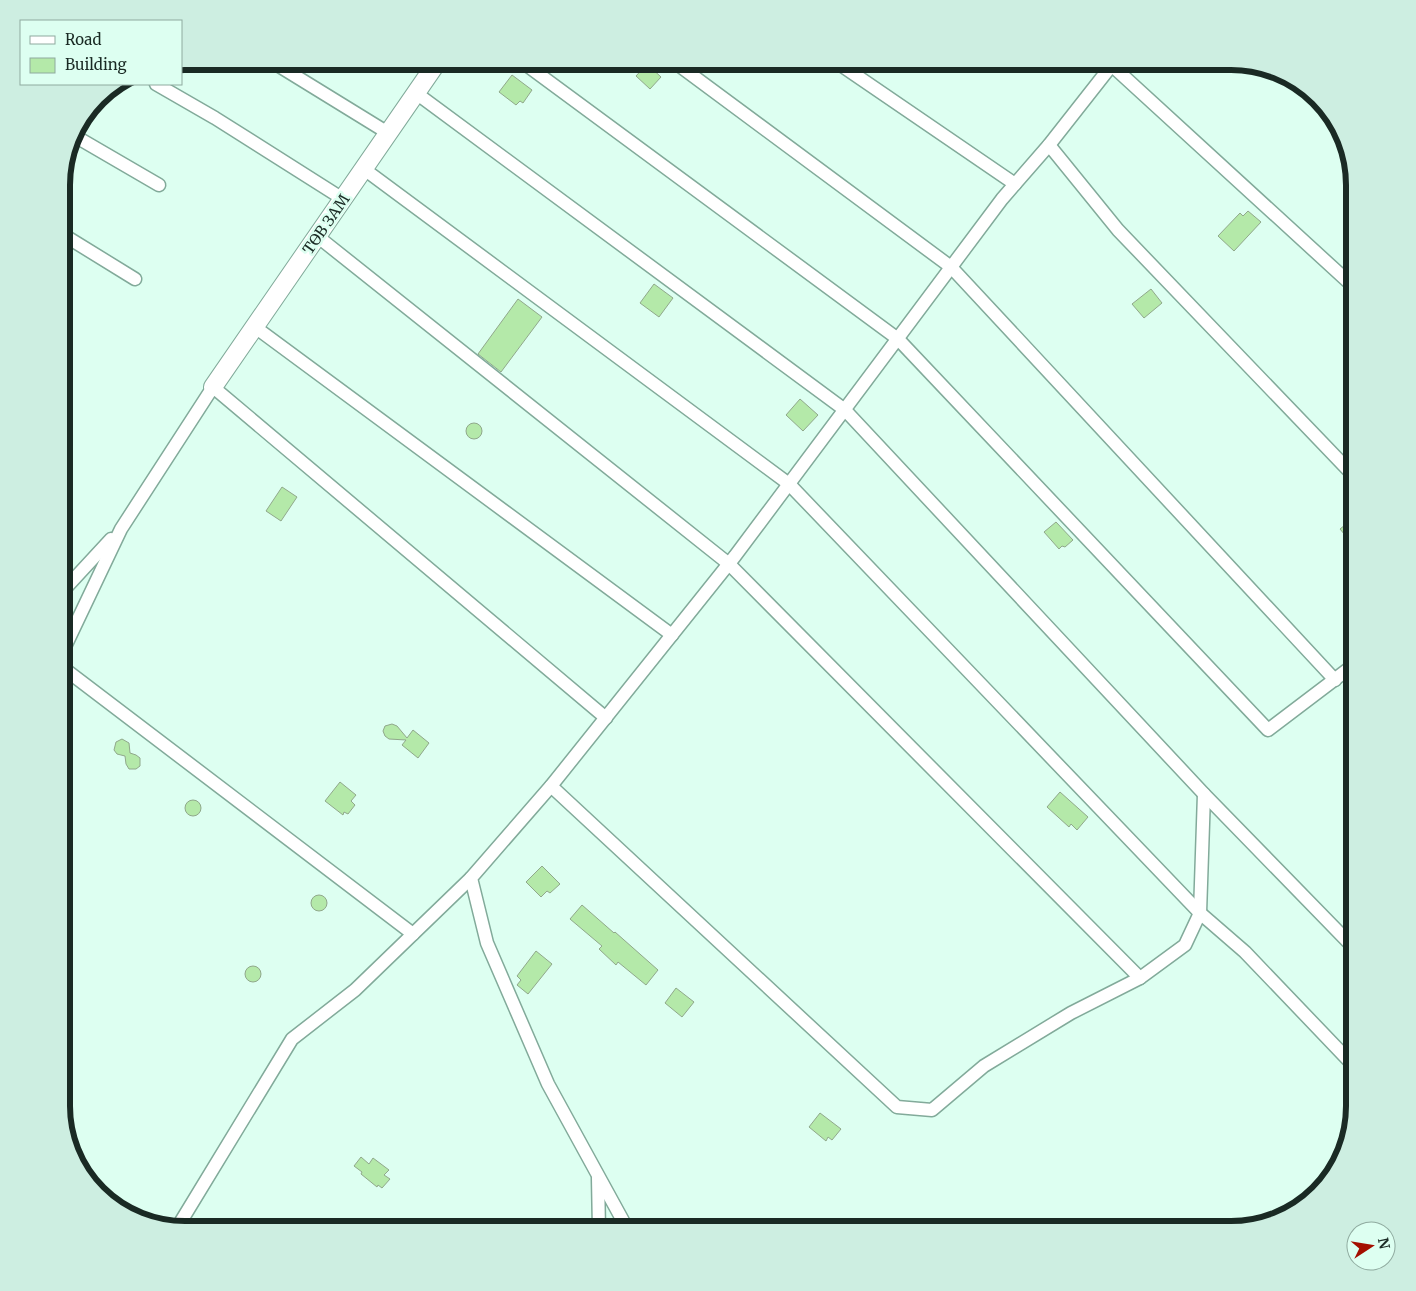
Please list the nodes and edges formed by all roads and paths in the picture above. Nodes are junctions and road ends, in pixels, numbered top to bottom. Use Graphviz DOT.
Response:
graph roads {
  1 [pos="286,70"];
  2 [pos="432,70"];
  3 [pos="533,70"];
  4 [pos="685,70"];
  5 [pos="848,70"];
  6 [pos="1105,70"];
  7 [pos="1120,70"];
  8 [pos="158,85"];
  9 [pos="416,93"];
  10 [pos="388,133"];
  11 [pos="80,139"];
  12 [pos="1049,145"];
  13 [pos="364,169"];
  14 [pos="1015,184"];
  15 [pos="159,185"];
  16 [pos="343,199"];
  17 [pos="317,236"];
  18 [pos="70,239"];
  19 [pos="951,267"];
  20 [pos="135,279"];
  21 [pos="1346,280"];
  22 [pos="255,326"];
  23 [pos="898,338"];
  24 [pos="213,387"];
  25 [pos="845,410"];
  26 [pos="1346,468"];
  27 [pos="789,484"];
  28 [pos="121,529"];
  29 [pos="729,564"];
  30 [pos="70,583"];
  31 [pos="70,635"];
  32 [pos="672,635"];
  33 [pos="1346,671"];
  34 [pos="70,673"];
  35 [pos="1335,680"];
  36 [pos="606,718"];
  37 [pos="551,786"];
  38 [pos="1204,794"];
  39 [pos="472,878"];
  40 [pos="1200,913"];
  41 [pos="413,934"];
  42 [pos="1346,941"];
  43 [pos="1140,978"];
  44 [pos="1346,1059"];
  45 [pos="598,1175"];
  46 [pos="181,1221"];
  47 [pos="599,1221"];
  48 [pos="623,1221"];
  1 -- 10 [label="street"];
  2 -- 9 [label="street, ТӨВ ЗАМ"];
  3 -- 23 [label="street"];
  4 -- 19 [label="street"];
  5 -- 14 [label="street"];
  6 -- 12 [label="street"];
  7 -- 21 [label="street"];
  8 -- 16 [label="street"];
  9 -- 10 [label="street, ТӨВ ЗАМ"];
  9 -- 25 [label="street"];
  10 -- 13 [label="street, ТӨВ ЗАМ"];
  11 -- 15 [label="street"];
  12 -- 14 [label="street"];
  12 -- 26 [label="street"];
  13 -- 16 [label="street, ТӨВ ЗАМ"];
  13 -- 27 [label="street"];
  14 -- 19 [label="street"];
  16 -- 17 [label="street, ТӨВ ЗАМ"];
  17 -- 22 [label="street, ТӨВ ЗАМ"];
  17 -- 29 [label="street"];
  18 -- 20 [label="street"];
  19 -- 23 [label="street"];
  19 -- 35 [label="street"];
  22 -- 24 [label="street, ТӨВ ЗАМ"];
  22 -- 32 [label="street"];
  23 -- 25 [label="street"];
  23 -- 35 [label="street"];
  24 -- 28 [label="street"];
  24 -- 36 [label="street"];
  25 -- 27 [label="street"];
  25 -- 38 [label="street"];
  27 -- 29 [label="street"];
  27 -- 40 [label="street"];
  28 -- 30 [label="street"];
  28 -- 31 [label="street"];
  29 -- 32 [label="street"];
  29 -- 43 [label="street"];
  32 -- 36 [label="street"];
  33 -- 35 [label="street"];
  34 -- 41 [label="street"];
  36 -- 37 [label="street"];
  37 -- 39 [label="street"];
  37 -- 43 [label="street"];
  38 -- 40 [label="street"];
  38 -- 42 [label="street"];
  39 -- 41 [label="street"];
  39 -- 45 [label="street"];
  40 -- 43 [label="street"];
  40 -- 44 [label="street"];
  41 -- 46 [label="street"];
  45 -- 47 [label="street"];
  45 -- 48 [label="street"];
}
